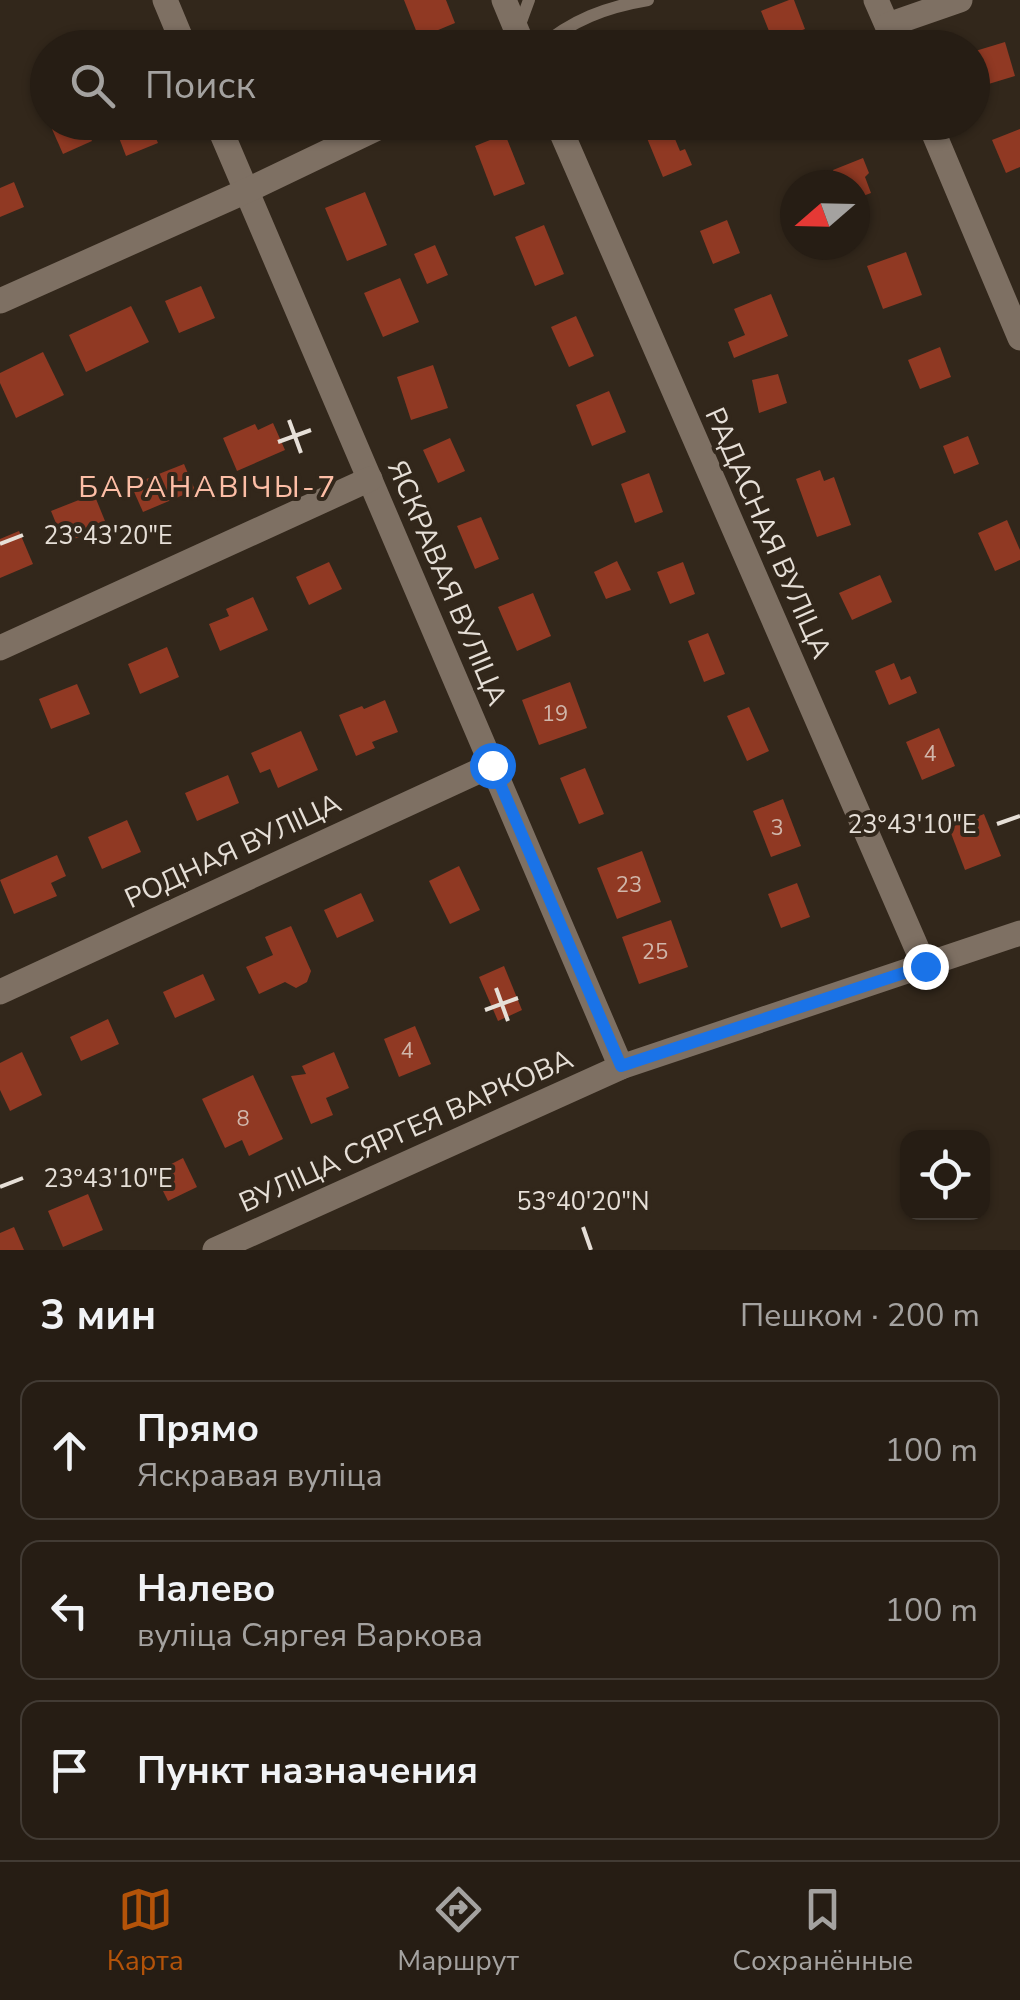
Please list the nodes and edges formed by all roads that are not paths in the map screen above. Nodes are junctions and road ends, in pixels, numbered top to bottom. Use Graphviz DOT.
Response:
graph roads {
  1 [pos="165,0"];
  2 [pos="504,0"];
  3 [pos="529,0"];
  4 [pos="648,0"];
  5 [pos="876,0"];
  6 [pos="960,0"];
  7 [pos="178,30"];
  8 [pos="517,30"];
  9 [pos="523,30"];
  10 [pos="563,30"];
  11 [pos="889,30"];
  12 [pos="903,30"];
  13 [pos="225,140"];
  14 [pos="352,140"];
  15 [pos="565,140"];
  16 [pos="937,140"];
  17 [pos="246,191"];
  18 [pos="0,301"];
  19 [pos="1020,338"];
  20 [pos="370,479"];
  21 [pos="0,648"];
  22 [pos="492,765"];
  23 [pos="1020,933"];
  24 [pos="925,966"];
  25 [pos="0,992"];
  26 [pos="621,1066"];
  27 [pos="215,1250"];
  1 -- 7 [label="street"];
  2 -- 8 [label="street"];
  3 -- 9 [label="lane"];
  4 -- 10 [label="lane"];
  5 -- 11 [label="street"];
  6 -- 12 [label="street"];
  13 -- 17 [label="street, ЯСКРАВАЯ ВУЛІЦА"];
  14 -- 17 [label="street"];
  15 -- 24 [label="street, РАДАСНАЯ ВУЛІЦА"];
  16 -- 19 [label="street"];
  17 -- 18 [label="street"];
  17 -- 20 [label="street, ЯСКРАВАЯ ВУЛІЦА"];
  20 -- 21 [label="street"];
  20 -- 22 [label="street, ЯСКРАВАЯ ВУЛІЦА"];
  22 -- 25 [label="street, РОДНАЯ ВУЛІЦА"];
  22 -- 26 [label="street, ЯСКРАВАЯ ВУЛІЦА"];
  23 -- 24 [label="street, ВУЛІЦА СЯРГЕЯ ВАРКОВА"];
  24 -- 26 [label="street, ВУЛІЦА СЯРГЕЯ ВАРКОВА"];
  26 -- 27 [label="street, ВУЛІЦА СЯРГЕЯ ВАРКОВА"];
}
